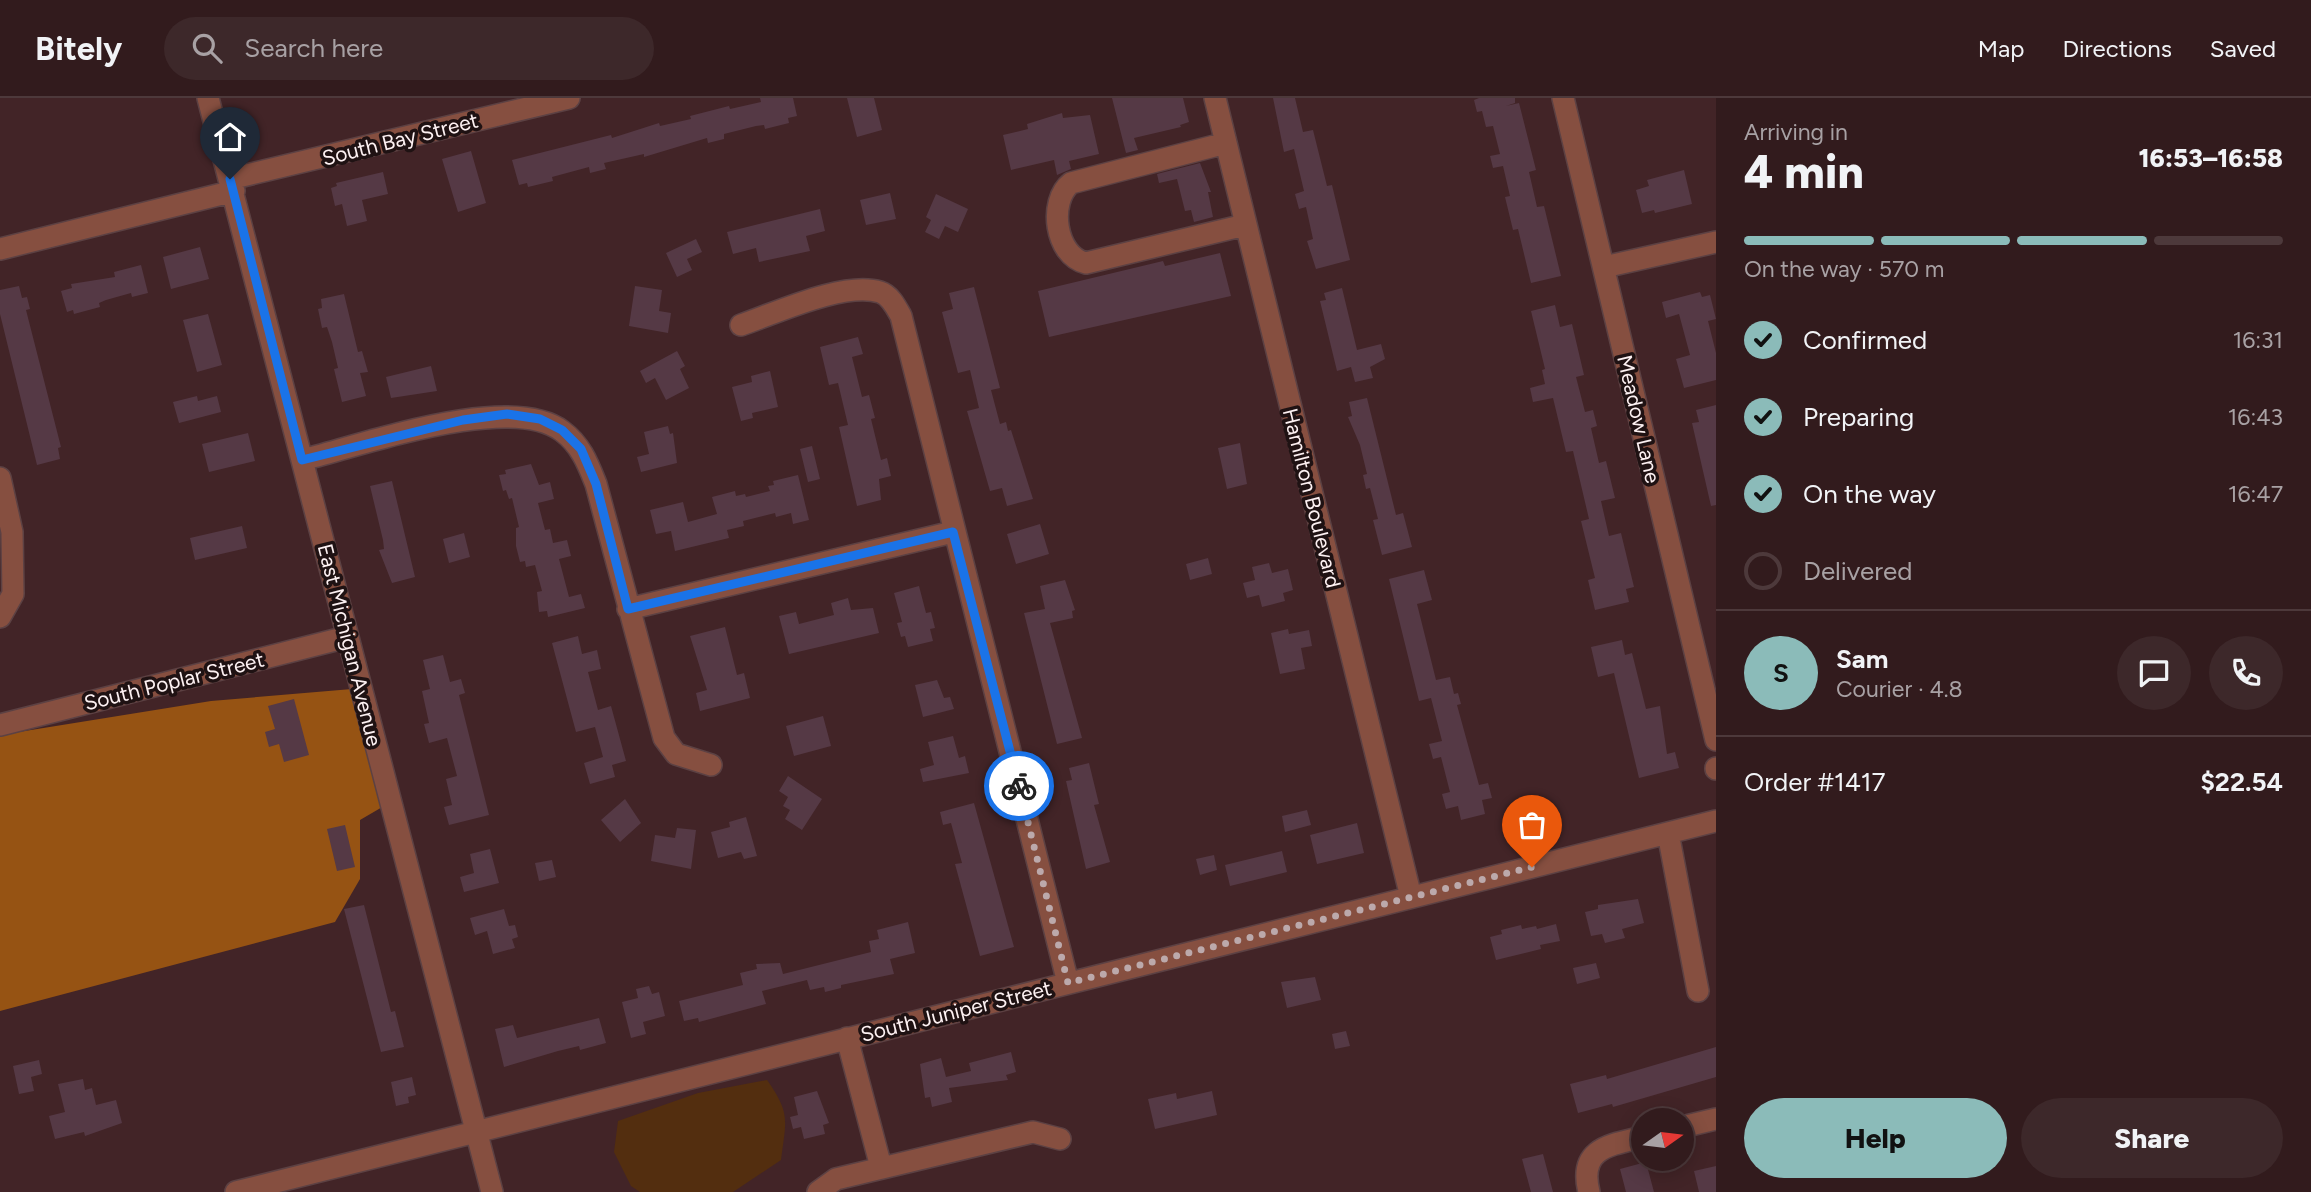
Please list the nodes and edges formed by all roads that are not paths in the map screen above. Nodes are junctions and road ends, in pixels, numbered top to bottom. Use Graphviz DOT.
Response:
graph roads {
  1 [pos="208,98"];
  2 [pos="569,98"];
  3 [pos="1215,98"];
  4 [pos="1563,98"];
  5 [pos="1226,143"];
  6 [pos="232,185"];
  7 [pos="1245,225"];
  8 [pos="1716,242"];
  9 [pos="0,249"];
  10 [pos="1604,267"];
  11 [pos="741,325"];
  12 [pos="302,460"];
  13 [pos="0,478"];
  14 [pos="953,532"];
  15 [pos="628,609"];
  16 [pos="0,617"];
  17 [pos="347,637"];
  18 [pos="1707,658"];
  19 [pos="0,725"];
  20 [pos="1716,740"];
  21 [pos="711,765"];
  22 [pos="1716,821"];
  23 [pos="1668,833"];
  24 [pos="1411,897"];
  25 [pos="1068,983"];
  26 [pos="1698,991"];
  27 [pos="847,1038"];
  28 [pos="1716,1119"];
  29 [pos="1694,1124"];
  30 [pos="476,1130"];
  31 [pos="1060,1139"];
  32 [pos="1631,1140"];
  33 [pos="881,1167"];
  34 [pos="236,1192"];
  35 [pos="492,1192"];
  36 [pos="818,1192"];
  37 [pos="1589,1192"];
  1 -- 6 [label="street, East Michigan Avenue"];
  2 -- 6 [label="street, South Bay Street"];
  3 -- 5 [label="street, Hamilton Boulevard"];
  4 -- 10 [label="street, Meadow Lane"];
  5 -- 7 [label="street, Hamilton Boulevard"];
  5 -- 7 [label="street"];
  6 -- 9 [label="street, South Bay Street"];
  6 -- 12 [label="street, East Michigan Avenue"];
  7 -- 24 [label="street, Hamilton Boulevard"];
  8 -- 10 [label="street"];
  10 -- 18 [label="street, Meadow Lane"];
  11 -- 14 [label="street"];
  12 -- 15 [label="street"];
  12 -- 17 [label="street, East Michigan Avenue"];
  13 -- 16 [label="street"];
  14 -- 15 [label="street"];
  14 -- 25 [label="street"];
  15 -- 21 [label="street"];
  17 -- 19 [label="street, South Poplar Street"];
  17 -- 30 [label="street, East Michigan Avenue"];
  18 -- 20 [label="street, Meadow Lane"];
  22 -- 23 [label="street, South Juniper Street"];
  23 -- 24 [label="street, South Juniper Street"];
  23 -- 26 [label="street"];
  24 -- 25 [label="street, South Juniper Street"];
  25 -- 27 [label="street, South Juniper Street"];
  27 -- 30 [label="street, South Juniper Street"];
  27 -- 33 [label="street"];
  28 -- 29 [label="street"];
  30 -- 34 [label="street, South Juniper Street"];
  30 -- 35 [label="street, East Michigan Avenue"];
  31 -- 33 [label="street"];
  32 -- 37 [label="street"];
  33 -- 36 [label="street"];
}
